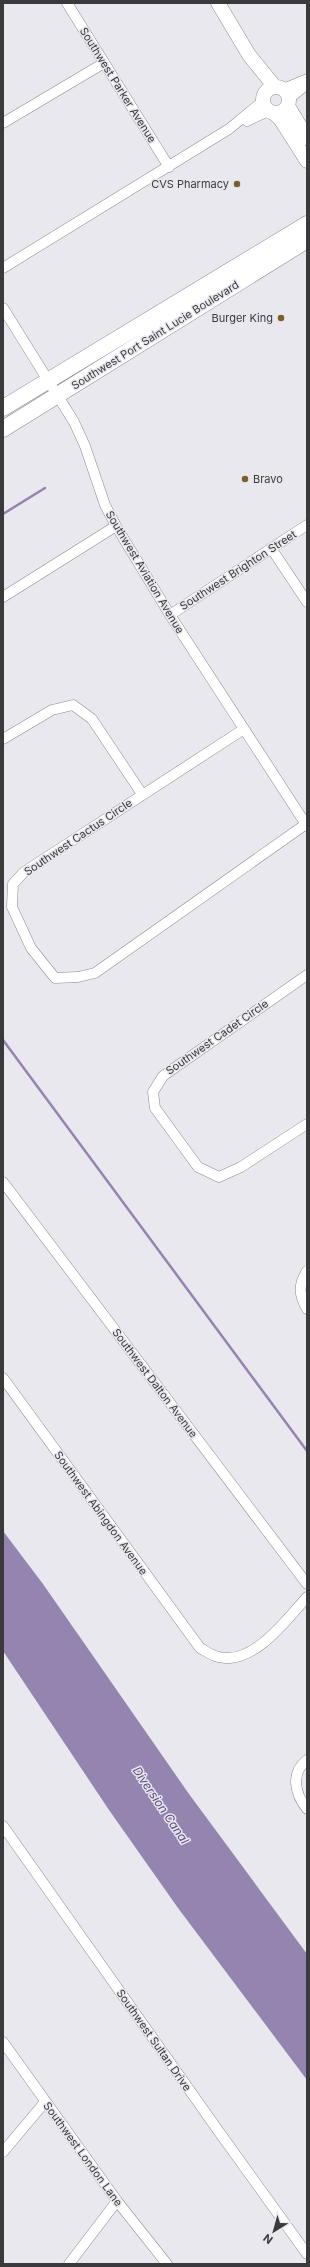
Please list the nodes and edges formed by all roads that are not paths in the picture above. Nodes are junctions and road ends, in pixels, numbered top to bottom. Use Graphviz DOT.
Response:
graph roads {
  1 [pos="67,3"];
  2 [pos="218,3"];
  3 [pos="104,63"];
  4 [pos="307,79"];
  5 [pos="307,84"];
  6 [pos="276,100"];
  7 [pos="3,122"];
  8 [pos="307,138"];
  9 [pos="307,161"];
  10 [pos="169,167"];
  11 [pos="307,224"];
  12 [pos="307,240"];
  13 [pos="3,268"];
  14 [pos="3,308"];
  15 [pos="50,380"];
  16 [pos="59,395"];
  17 [pos="3,408"];
  18 [pos="3,429"];
  19 [pos="307,525"];
  20 [pos="116,526"];
  21 [pos="271,548"];
  22 [pos="3,598"];
  23 [pos="307,602"];
  24 [pos="170,615"];
  25 [pos="244,729"];
  26 [pos="3,740"];
  27 [pos="142,794"];
  28 [pos="306,825"];
  29 [pos="307,975"];
  30 [pos="307,1124"];
  31 [pos="3,1182"];
  32 [pos="307,1271"];
  33 [pos="307,1309"];
  34 [pos="3,1378"];
  35 [pos="307,1584"];
  36 [pos="307,1597"];
  37 [pos="307,1760"];
  38 [pos="307,1809"];
  39 [pos="3,1826"];
  40 [pos="3,2042"];
  41 [pos="45,2102"];
  42 [pos="3,2152"];
  43 [pos="117,2201"];
  44 [pos="307,2254"];
  45 [pos="69,2264"];
  46 [pos="167,2264"];
  1 -- 3 [label="street, Southwest Parker Avenue"];
  2 -- 6 [label="street"];
  3 -- 7 [label="street"];
  3 -- 10 [label="street, Southwest Parker Avenue"];
  4 -- 6 [label="street"];
  5 -- 6 [label="street"];
  6 -- 8 [label="street"];
  6 -- 9 [label="street"];
  6 -- 10 [label="street"];
  10 -- 13 [label="street"];
  11 -- 15 [label="main road, Southwest Port Saint Lucie Boulevard"];
  12 -- 16 [label="main road, Southwest Port Saint Lucie Boulevard"];
  14 -- 15 [label="street, Southwest Aviation Avenue"];
  15 -- 16 [label="street, Southwest Aviation Avenue"];
  15 -- 17 [label="main road, Southwest Port Saint Lucie Boulevard"];
  16 -- 18 [label="main road, Southwest Port Saint Lucie Boulevard"];
  16 -- 20 [label="street, Southwest Aviation Avenue"];
  19 -- 21 [label="street, Southwest Brighton Street"];
  20 -- 22 [label="street"];
  20 -- 24 [label="street, Southwest Aviation Avenue"];
  21 -- 23 [label="street"];
  21 -- 24 [label="street, Southwest Brighton Street"];
  24 -- 25 [label="street, Southwest Aviation Avenue"];
  25 -- 27 [label="street, Southwest Cactus Circle"];
  25 -- 28 [label="street, Southwest Aviation Avenue"];
  26 -- 27 [label="street"];
  27 -- 28 [label="street, Southwest Cactus Circle"];
  29 -- 30 [label="street, Southwest Cadet Circle"];
  31 -- 35 [label="street, Southwest Dalton Avenue"];
  32 -- 33 [label="street"];
  34 -- 36 [label="street, Southwest Abingdon Avenue"];
  37 -- 38 [label="street"];
  39 -- 44 [label="street, Southwest Sultan Drive"];
  40 -- 41 [label="street, Southwest London Lane"];
  41 -- 42 [label="street"];
  41 -- 43 [label="street, Southwest London Lane"];
  43 -- 45 [label="street"];
  43 -- 46 [label="street, Southwest London Lane"];
}
